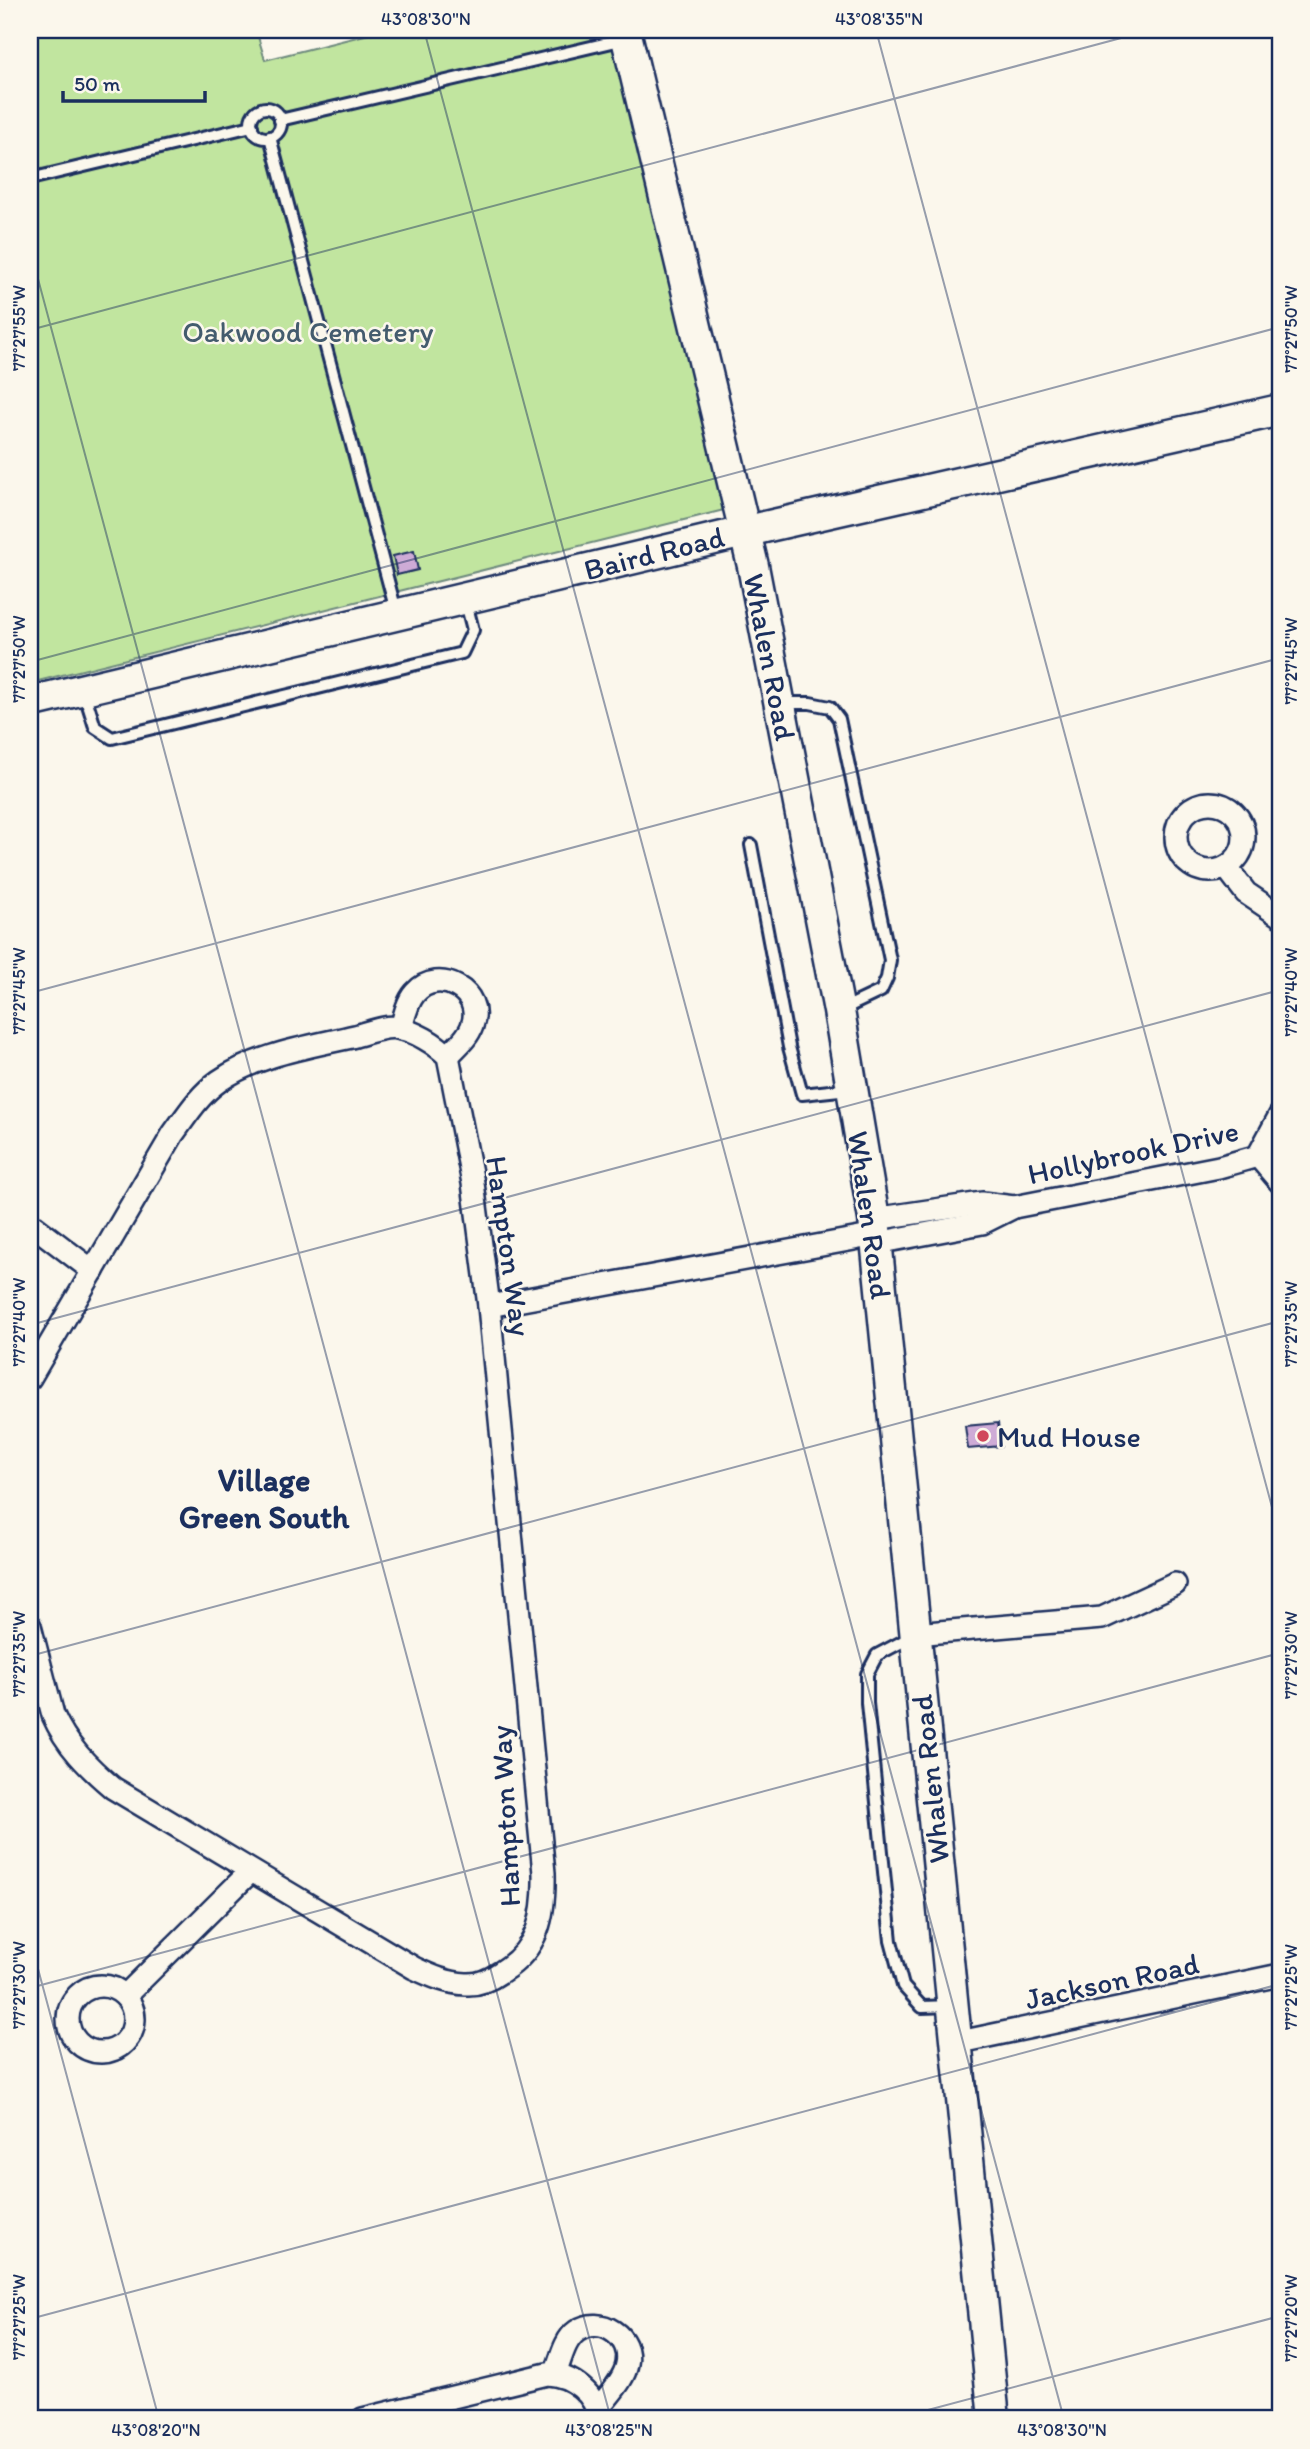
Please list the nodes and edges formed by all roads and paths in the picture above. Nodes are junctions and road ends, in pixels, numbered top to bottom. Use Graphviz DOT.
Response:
graph roads {
  1 [pos="626,34"];
  2 [pos="280,120"];
  3 [pos="252,127"];
  4 [pos="270,137"];
  5 [pos="30,179"];
  6 [pos="1280,410"];
  7 [pos="745,531"];
  8 [pos="466,599"];
  9 [pos="398,616"];
  10 [pos="83,689"];
  11 [pos="30,702"];
  12 [pos="780,703"];
  13 [pos="751,845"];
  14 [pos="1226,867"];
  15 [pos="1280,916"];
  16 [pos="839,1010"];
  17 [pos="401,1029"];
  18 [pos="448,1056"];
  19 [pos="852,1089"];
  20 [pos="1280,1115"];
  21 [pos="1258,1156"];
  22 [pos="1280,1182"];
  23 [pos="30,1223"];
  24 [pos="875,1232"];
  25 [pos="93,1271"];
  26 [pos="489,1307"];
  27 [pos="30,1378"];
  28 [pos="1175,1584"];
  29 [pos="30,1626"];
  30 [pos="915,1634"];
  31 [pos="250,1872"];
  32 [pos="1280,1975"];
  33 [pos="125,1996"];
  34 [pos="952,2006"];
  35 [pos="955,2043"];
  36 [pos="555,2374"];
  37 [pos="598,2415"];
  38 [pos="363,2419"];
  39 [pos="994,2419"];
  1 -- 2 [label="lane"];
  1 -- 7 [label="street, Whalen Road"];
  2 -- 3 [label="lane"];
  2 -- 4 [label="lane"];
  3 -- 4 [label="lane"];
  3 -- 5 [label="lane"];
  4 -- 9 [label="lane"];
  6 -- 7 [label="street, Baird Road"];
  7 -- 8 [label="street, Baird Road"];
  7 -- 12 [label="street, Whalen Road"];
  8 -- 9 [label="street, Baird Road"];
  8 -- 10 [label="lane"];
  9 -- 10 [label="street, Baird Road"];
  10 -- 11 [label="street, Baird Road"];
  12 -- 16 [label="street, Whalen Road"];
  12 -- 16 [label="lane"];
  13 -- 19 [label="lane"];
  14 -- 15 [label="street"];
  16 -- 19 [label="street, Whalen Road"];
  17 -- 18 [label="street"];
  17 -- 18 [label="street"];
  17 -- 25 [label="street"];
  18 -- 26 [label="street, Hampton Way"];
  19 -- 24 [label="street, Whalen Road"];
  20 -- 21 [label="street, Hollybrook Drive"];
  21 -- 22 [label="street"];
  21 -- 24 [label="street, Hollybrook Drive"];
  23 -- 25 [label="street"];
  24 -- 26 [label="street, Hollybrook Drive"];
  24 -- 30 [label="street, Whalen Road"];
  25 -- 27 [label="street"];
  26 -- 31 [label="street, Hampton Way"];
  28 -- 30 [label="street"];
  29 -- 31 [label="street, Hampton Way"];
  30 -- 34 [label="street, Whalen Road"];
  30 -- 34 [label="lane"];
  31 -- 33 [label="street"];
  32 -- 35 [label="street, Jackson Road"];
  34 -- 35 [label="street, Whalen Road"];
  35 -- 39 [label="street, Whalen Road"];
  36 -- 37 [label="street"];
  36 -- 37 [label="street"];
  36 -- 38 [label="street"];
}
